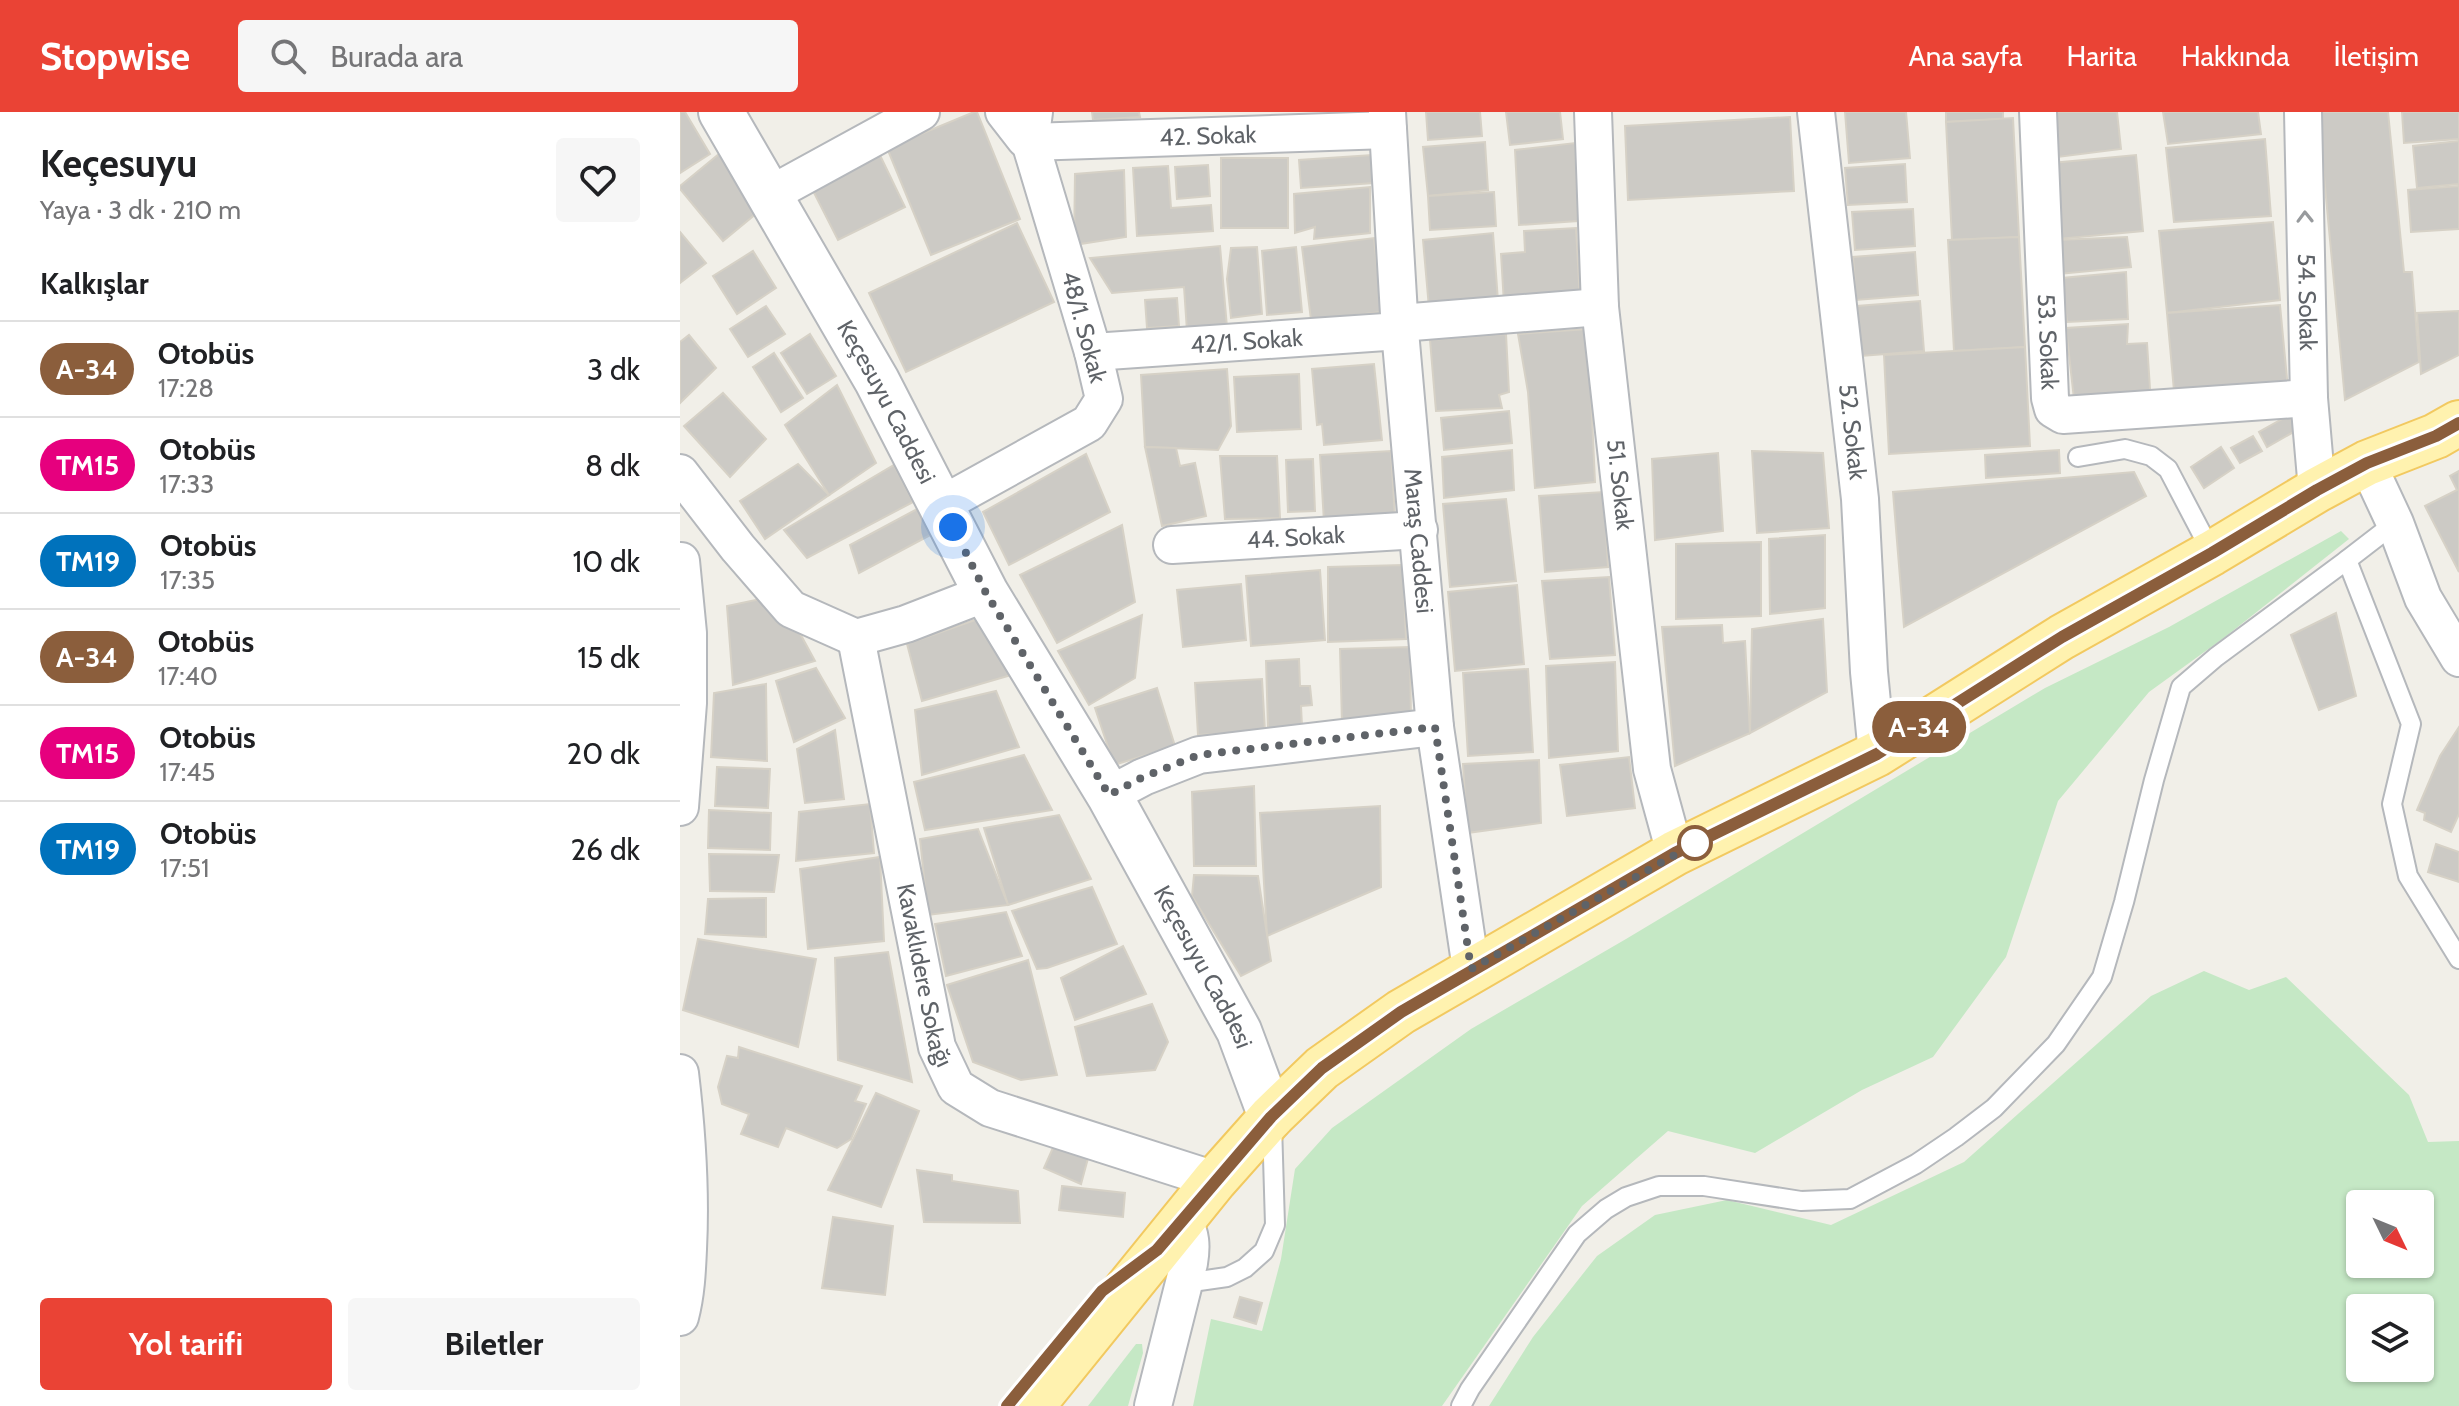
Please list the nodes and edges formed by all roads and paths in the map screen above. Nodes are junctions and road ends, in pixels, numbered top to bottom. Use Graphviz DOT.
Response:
graph roads {
  1 [pos="721,112"];
  2 [pos="921,112"];
  3 [pos="1004,112"];
  4 [pos="1593,112"];
  5 [pos="1816,112"];
  6 [pos="2038,112"];
  7 [pos="2303,112"];
  8 [pos="1387,121"];
  9 [pos="1032,127"];
  10 [pos="771,194"];
  11 [pos="1600,307"];
  12 [pos="1400,327"];
  13 [pos="1093,352"];
  14 [pos="2309,398"];
  15 [pos="2459,423"];
  16 [pos="2078,457"];
  17 [pos="2367,463"];
  18 [pos="680,473"];
  19 [pos="2317,490"];
  20 [pos="941,505"];
  21 [pos="2395,523"];
  22 [pos="1419,530"];
  23 [pos="1172,545"];
  24 [pos="738,548"];
  25 [pos="2212,553"];
  26 [pos="2347,560"];
  27 [pos="681,561"];
  28 [pos="986,593"];
  29 [pos="856,638"];
  30 [pos="2459,658"];
  31 [pos="1435,727"];
  32 [pos="1877,754"];
  33 [pos="1109,795"];
  34 [pos="680,807"];
  35 [pos="1675,853"];
  36 [pos="2459,959"];
  37 [pos="1471,969"];
  38 [pos="680,1073"];
  39 [pos="1271,1117"];
  40 [pos="1215,1180"];
  41 [pos="1170,1235"];
  42 [pos="1185,1283"];
  43 [pos="680,1317"];
  44 [pos="1007,1406"];
  45 [pos="1032,1406"];
  46 [pos="1153,1406"];
  47 [pos="1461,1406"];
  1 -- 10 [label="street, Keçesuyu Caddesi"];
  2 -- 10 [label="street"];
  3 -- 9 [label="street"];
  4 -- 11 [label="street, 51. Sokak"];
  5 -- 32 [label="street, 52. Sokak"];
  6 -- 14 [label="street, 53. Sokak"];
  14 -- 7 [label="street, 54. Sokak, one-way"];
  8 -- 9 [label="street, 42. Sokak"];
  8 -- 12 [label="street, Maraş Caddesi"];
  9 -- 13 [label="street, 48/1. Sokak"];
  10 -- 20 [label="street, Keçesuyu Caddesi"];
  11 -- 12 [label="street, 42/1. Sokak"];
  11 -- 35 [label="street, 51. Sokak"];
  12 -- 13 [label="street, 42/1. Sokak"];
  12 -- 22 [label="street, Maraş Caddesi"];
  13 -- 20 [label="street, 48/1. Sokak"];
  14 -- 19 [label="street, 54. Sokak"];
  15 -- 17 [label="main road"];
  16 -- 25 [label="lane"];
  17 -- 19 [label="main road"];
  17 -- 21 [label="street"];
  18 -- 24 [label="street"];
  19 -- 25 [label="main road"];
  20 -- 28 [label="street, Keçesuyu Caddesi"];
  21 -- 26 [label="lane"];
  21 -- 30 [label="street"];
  22 -- 23 [label="street, 44. Sokak"];
  22 -- 31 [label="street, Maraş Caddesi"];
  24 -- 27 [label="street"];
  24 -- 29 [label="street"];
  25 -- 32 [label="main road"];
  26 -- 36 [label="lane"];
  26 -- 47 [label="lane"];
  27 -- 34 [label="street"];
  28 -- 29 [label="street"];
  28 -- 33 [label="street, Keçesuyu Caddesi"];
  29 -- 40 [label="street, Kavaklıdere Sokağı"];
  31 -- 33 [label="street"];
  31 -- 37 [label="street, Maraş Caddesi"];
  32 -- 35 [label="main road"];
  33 -- 39 [label="street, Keçesuyu Caddesi"];
  35 -- 37 [label="main road"];
  37 -- 39 [label="main road"];
  38 -- 43 [label="street"];
  39 -- 40 [label="main road"];
  39 -- 42 [label="lane"];
  40 -- 41 [label="main road"];
  41 -- 42 [label="street"];
  41 -- 44 [label="main road"];
  41 -- 45 [label="main road"];
  42 -- 46 [label="street"];
}
